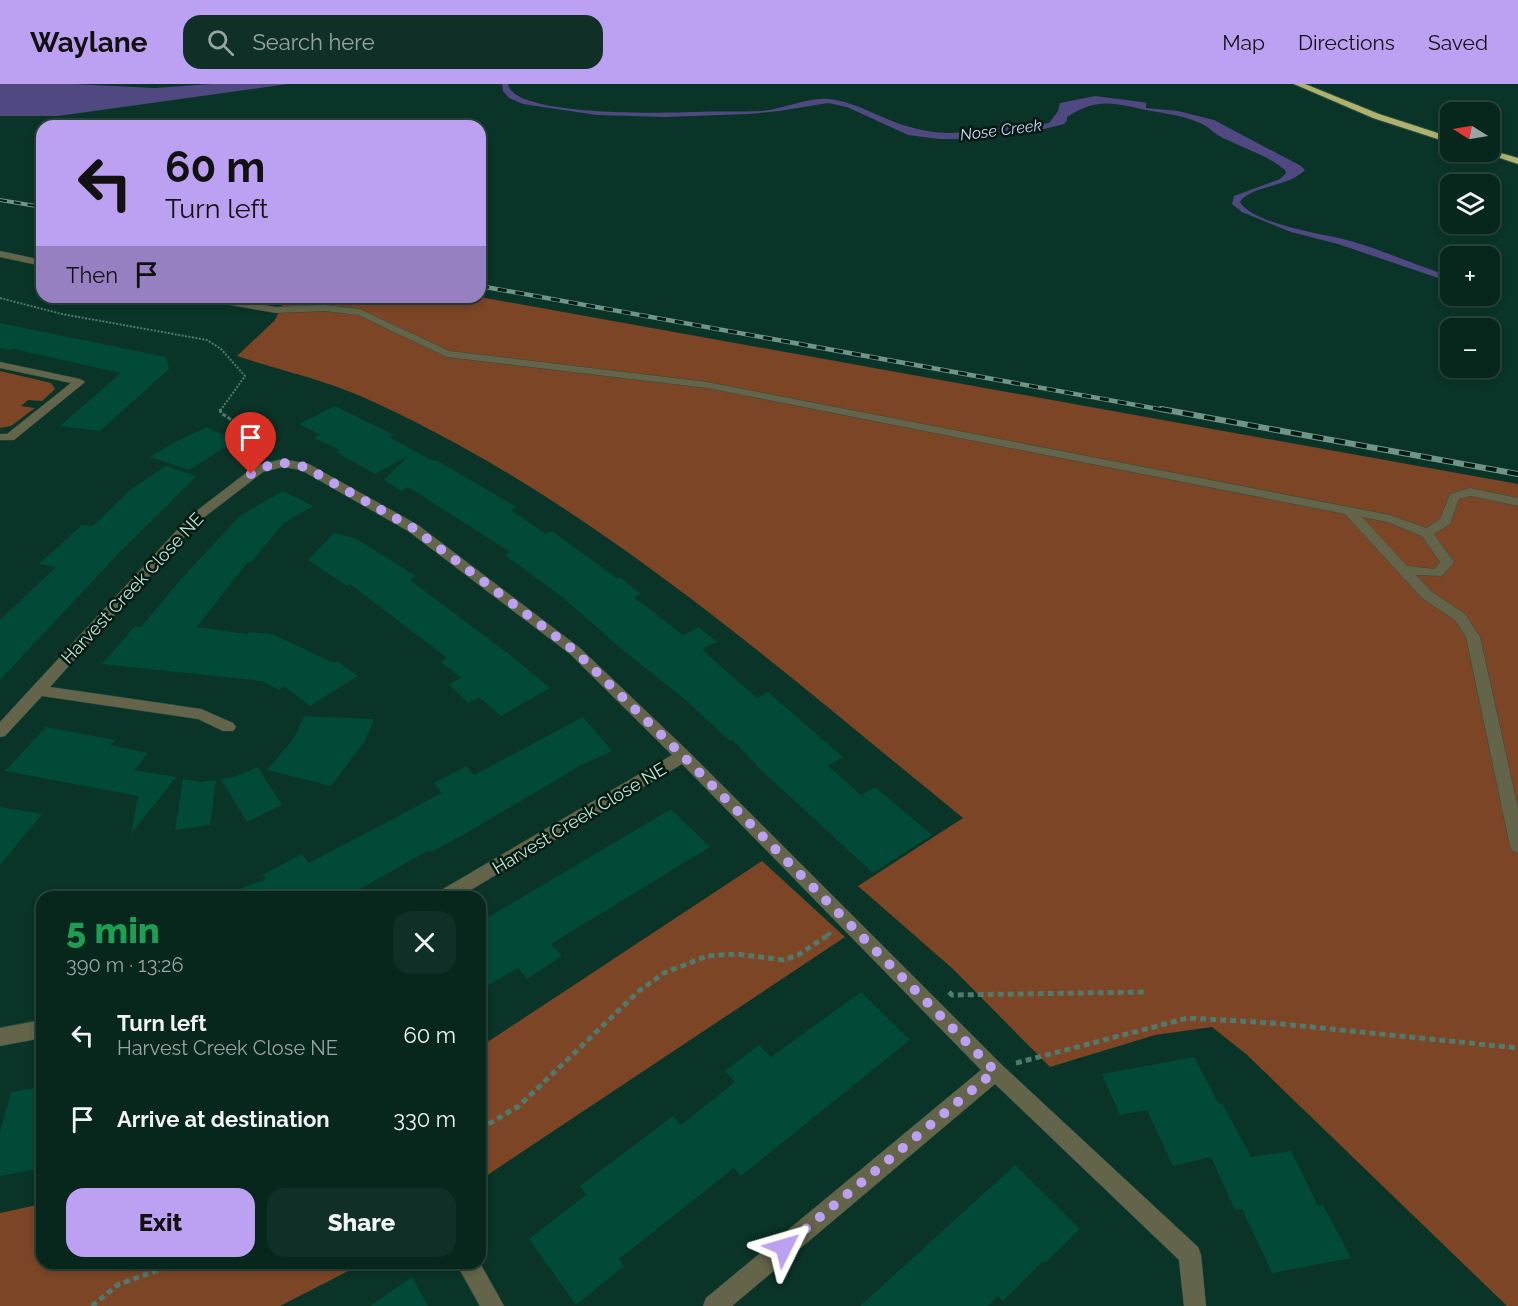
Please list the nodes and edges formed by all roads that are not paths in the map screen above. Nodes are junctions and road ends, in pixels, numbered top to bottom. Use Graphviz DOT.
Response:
graph roads {
  1 [pos="1298,84"];
  2 [pos="1334,100"];
  3 [pos="1440,131"];
  4 [pos="1440,137"];
  5 [pos="1500,156"];
  6 [pos="1518,161"];
  7 [pos="0,254"];
  8 [pos="36,262"];
  9 [pos="236,303"];
  10 [pos="0,365"];
  11 [pos="0,436"];
  12 [pos="1518,502"];
  13 [pos="1349,511"];
  14 [pos="1427,534"];
  15 [pos="1402,569"];
  16 [pos="37,690"];
  17 [pos="228,727"];
  18 [pos="0,732"];
  19 [pos="683,756"];
  20 [pos="1518,846"];
  21 [pos="454,891"];
  22 [pos="36,1030"];
  23 [pos="0,1037"];
  24 [pos="995,1071"];
  25 [pos="471,1269"];
  26 [pos="493,1306"];
  27 [pos="714,1306"];
  28 [pos="1195,1306"];
  1 -- 2 [label="highway"];
  2 -- 3 [label="highway"];
  2 -- 4 [label="highway"];
  5 -- 6 [label="highway"];
  7 -- 8 [label="street"];
  9 -- 13 [label="street"];
  10 -- 11 [label="street"];
  12 -- 14 [label="street"];
  13 -- 14 [label="street"];
  13 -- 15 [label="street"];
  14 -- 15 [label="street"];
  15 -- 20 [label="street"];
  16 -- 17 [label="street"];
  16 -- 18 [label="street, Harvest Creek Close NE"];
  16 -- 19 [label="street, Harvest Creek Close NE"];
  19 -- 21 [label="street, Harvest Creek Close NE"];
  19 -- 24 [label="street, Harvest Creek Close NE"];
  22 -- 23 [label="street"];
  24 -- 27 [label="street"];
  24 -- 28 [label="street, Harvest Creek Close NE"];
  25 -- 26 [label="street"];
}
